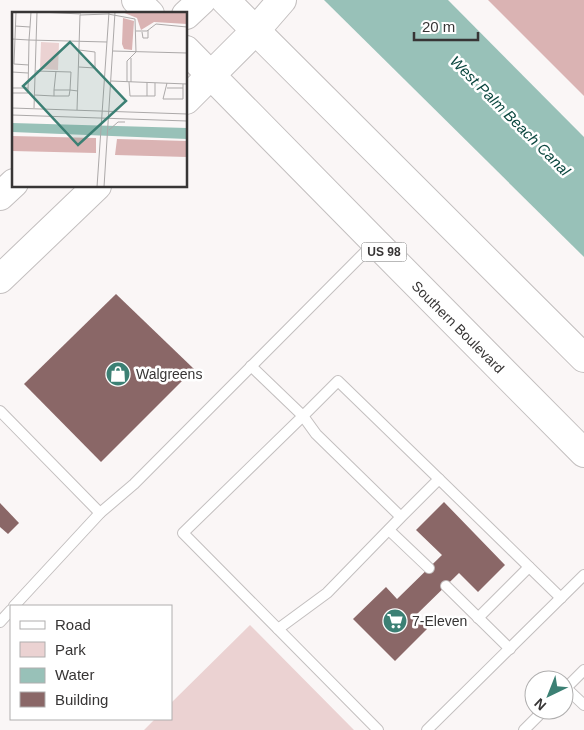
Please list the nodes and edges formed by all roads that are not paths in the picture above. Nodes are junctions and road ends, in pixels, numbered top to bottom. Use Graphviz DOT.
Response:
graph roads {
  1 [pos="136,0"];
  2 [pos="202,0"];
  3 [pos="225,0"];
  4 [pos="282,0"];
  5 [pos="148,12"];
  6 [pos="188,13"];
  7 [pos="256,30"];
  8 [pos="188,52"];
  9 [pos="211,75"];
  10 [pos="188,98"];
  11 [pos="12,185"];
  12 [pos="95,188"];
  13 [pos="0,196"];
  14 [pos="375,242"];
  15 [pos="0,279"];
  16 [pos="584,358"];
  17 [pos="252,366"];
  18 [pos="0,411"];
  19 [pos="302,416"];
  20 [pos="584,453"];
  21 [pos="439,479"];
  22 [pos="100,513"];
  23 [pos="401,517"];
  24 [pos="389,530"];
  25 [pos="529,567"];
  26 [pos="429,568"];
  27 [pos="584,575"];
  28 [pos="446,586"];
  29 [pos="561,598"];
  30 [pos="15,605"];
  31 [pos="10,611"];
  32 [pos="478,618"];
  33 [pos="0,622"];
  34 [pos="278,629"];
  35 [pos="510,649"];
  36 [pos="584,670"];
  37 [pos="574,680"];
  38 [pos="574,697"];
  39 [pos="584,705"];
  40 [pos="534,720"];
  41 [pos="378,730"];
  42 [pos="427,730"];
  43 [pos="524,730"];
  1 -- 5 [label="main road"];
  2 -- 6 [label="main road"];
  3 -- 7 [label="main road"];
  4 -- 7 [label="main road"];
  7 -- 9 [label="main road"];
  7 -- 16 [label="main road"];
  8 -- 9 [label="main road, Southern Boulevard / US 98"];
  9 -- 10 [label="main road"];
  9 -- 14 [label="main road, Southern Boulevard / US 98"];
  11 -- 13 [label="main road"];
  12 -- 15 [label="main road"];
  14 -- 17 [label="lane"];
  14 -- 20 [label="main road, Southern Boulevard / US 98"];
  17 -- 19 [label="lane"];
  17 -- 22 [label="lane"];
  18 -- 22 [label="lane"];
  19 -- 21 [label="lane"];
  19 -- 23 [label="lane"];
  19 -- 34 [label="lane"];
  21 -- 23 [label="lane"];
  21 -- 25 [label="lane"];
  22 -- 30 [label="lane"];
  23 -- 24 [label="lane"];
  24 -- 26 [label="lane"];
  24 -- 34 [label="lane"];
  25 -- 29 [label="lane"];
  25 -- 32 [label="lane"];
  27 -- 29 [label="lane"];
  28 -- 32 [label="lane"];
  29 -- 35 [label="lane"];
  31 -- 33 [label="lane"];
  32 -- 35 [label="lane"];
  34 -- 41 [label="lane"];
  35 -- 42 [label="lane"];
  36 -- 37 [label="lane"];
  38 -- 39 [label="lane"];
  40 -- 43 [label="lane"];
}
